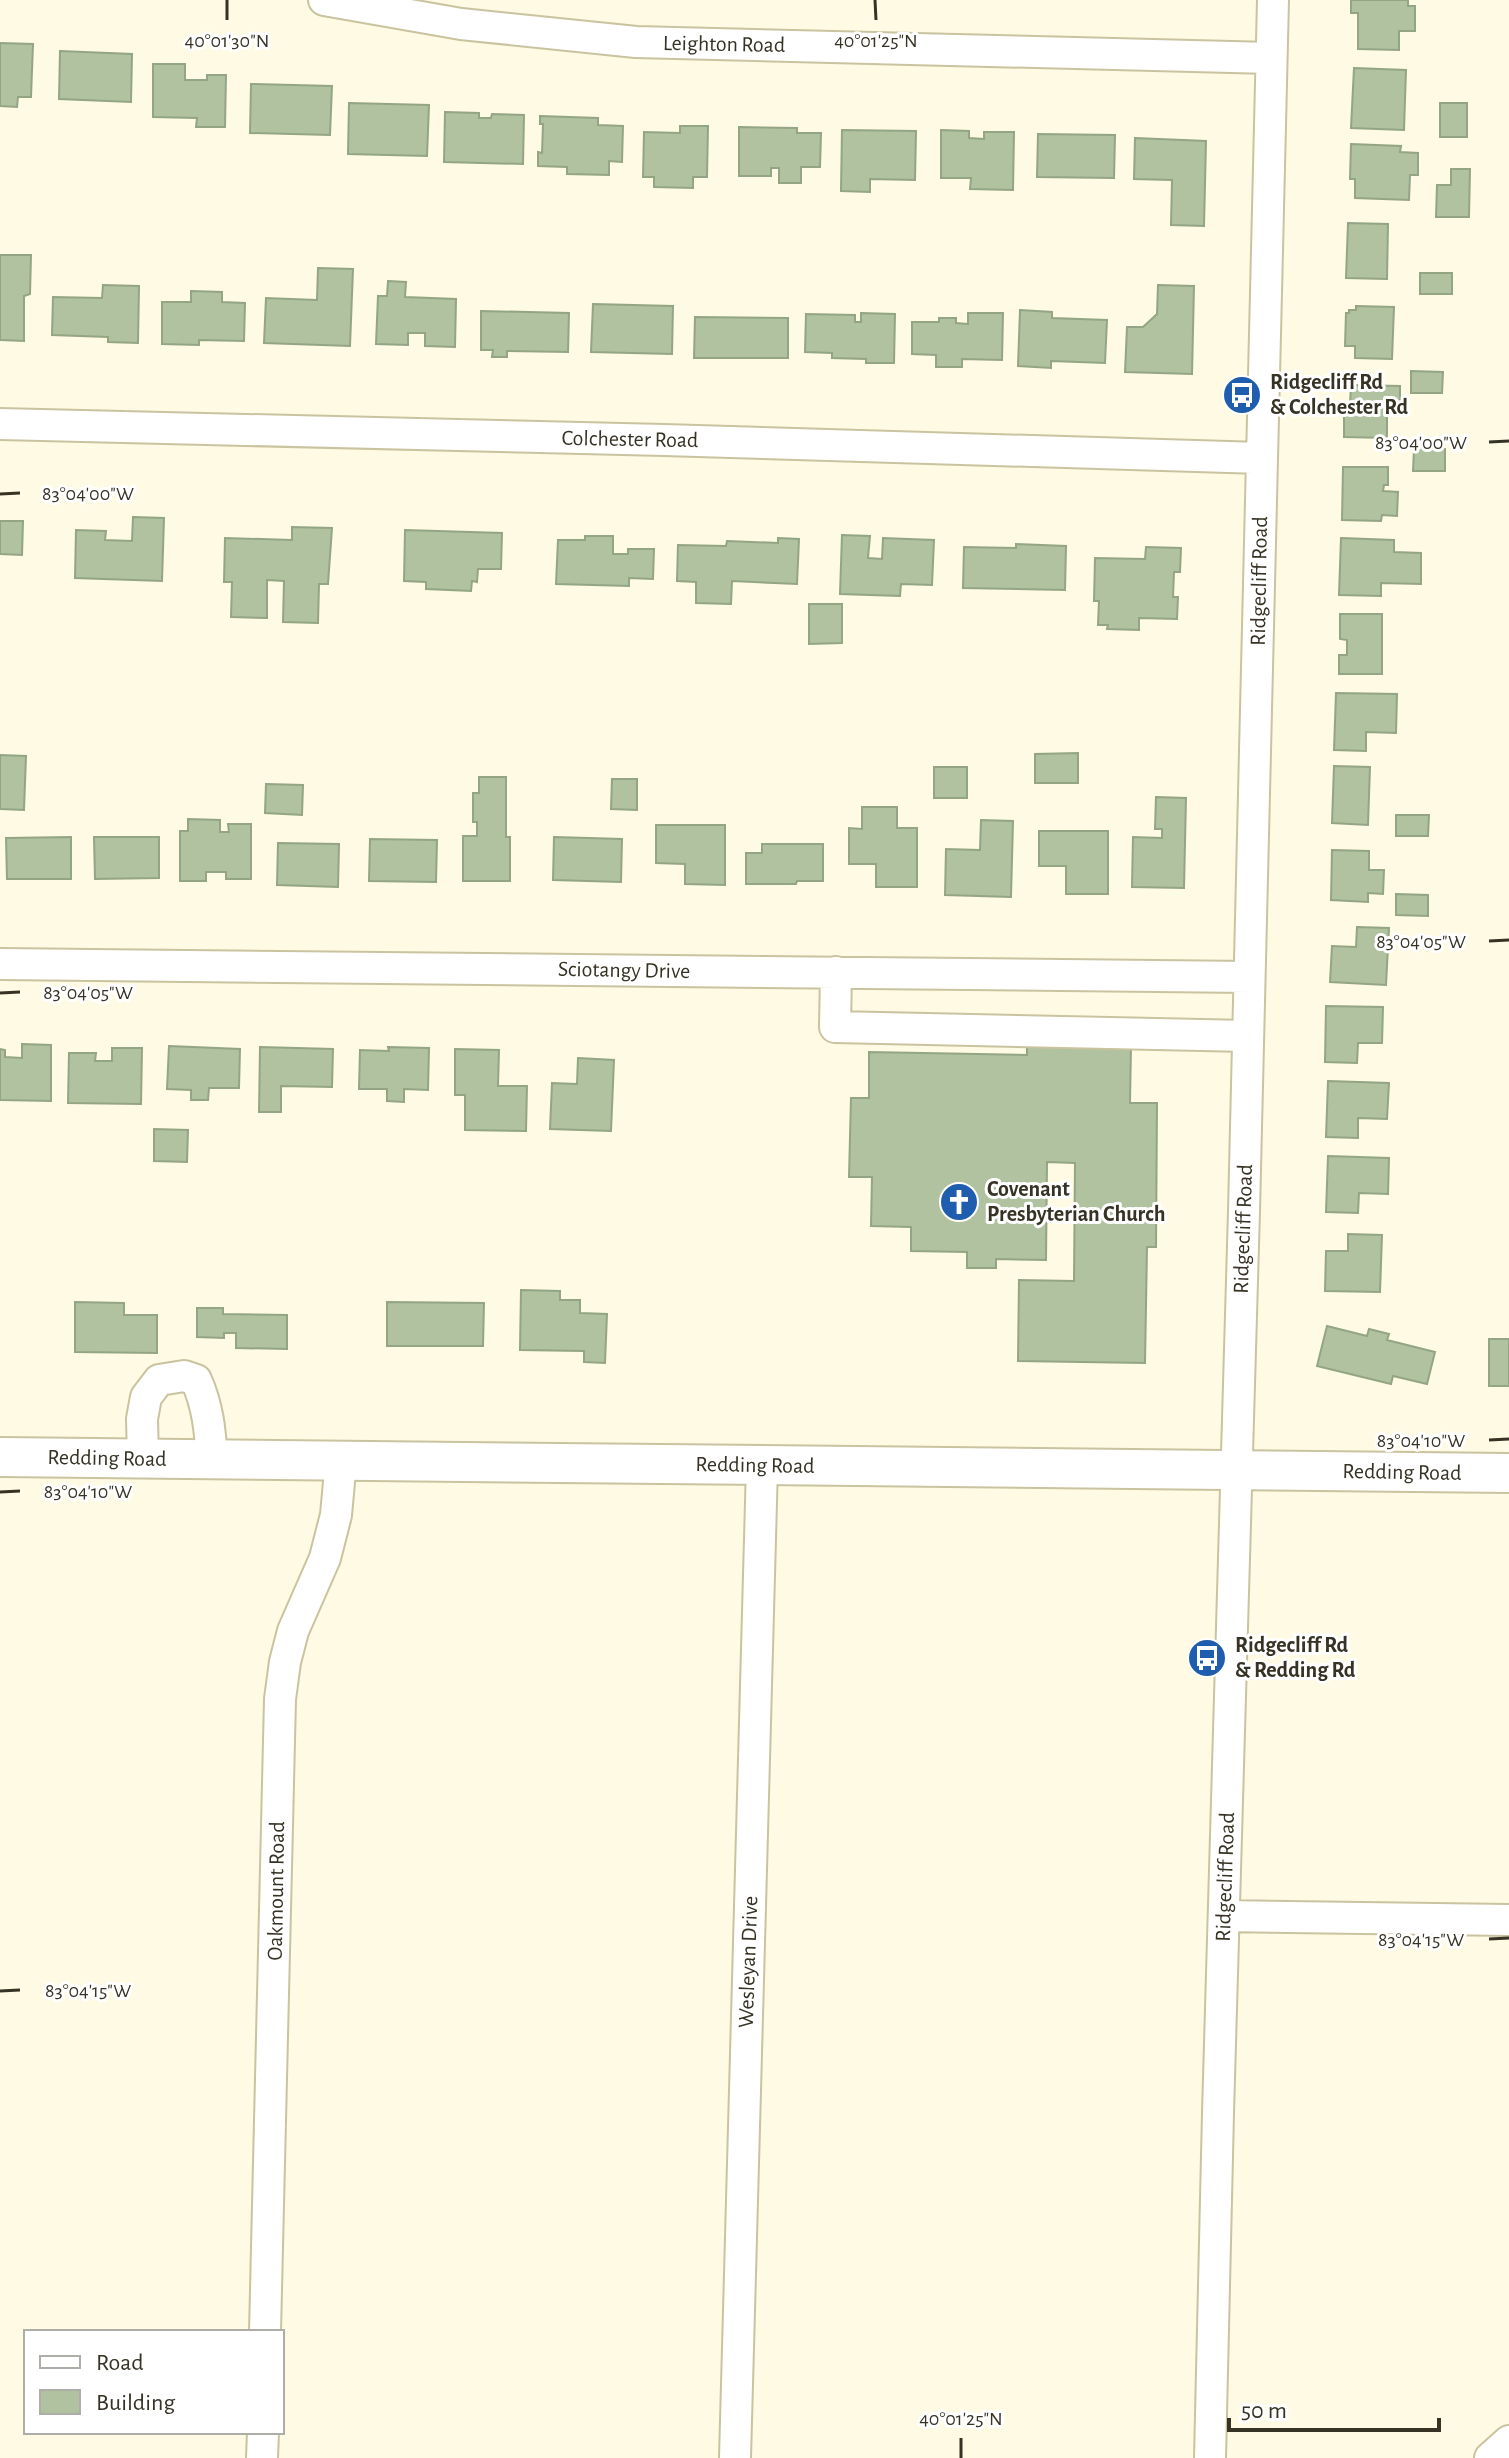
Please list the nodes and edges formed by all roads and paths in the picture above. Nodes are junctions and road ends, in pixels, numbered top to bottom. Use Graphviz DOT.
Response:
graph roads {
  1 [pos="324,0"];
  2 [pos="1273,0"];
  3 [pos="1271,58"];
  4 [pos="0,424"];
  5 [pos="1261,458"];
  6 [pos="0,964"];
  7 [pos="836,972"];
  8 [pos="1249,977"];
  9 [pos="1248,1036"];
  10 [pos="0,1457"];
  11 [pos="143,1459"];
  12 [pos="212,1459"];
  13 [pos="341,1460"];
  14 [pos="762,1465"];
  15 [pos="1236,1469"];
  16 [pos="1509,1473"];
  17 [pos="1224,1916"];
  18 [pos="1509,1920"];
  19 [pos="265,2330"];
  20 [pos="263,2434"];
  21 [pos="1509,2441"];
  22 [pos="262,2458"];
  23 [pos="735,2458"];
  24 [pos="1210,2458"];
  25 [pos="1490,2458"];
  1 -- 3 [label="street, Leighton Road"];
  2 -- 3 [label="street, Ridgecliff Road"];
  3 -- 5 [label="street, Ridgecliff Road"];
  4 -- 5 [label="street, Colchester Road"];
  5 -- 8 [label="street, Ridgecliff Road"];
  6 -- 7 [label="street, Sciotangy Drive"];
  7 -- 8 [label="street, Sciotangy Drive"];
  7 -- 9 [label="street"];
  8 -- 9 [label="street, Ridgecliff Road"];
  9 -- 15 [label="street, Ridgecliff Road"];
  10 -- 11 [label="main road, Redding Road"];
  11 -- 12 [label="main road, Redding Road"];
  11 -- 12 [label="street"];
  12 -- 13 [label="main road, Redding Road"];
  13 -- 14 [label="main road, Redding Road"];
  13 -- 19 [label="street, Oakmount Road"];
  14 -- 15 [label="main road, Redding Road"];
  14 -- 23 [label="street, Wesleyan Drive"];
  15 -- 16 [label="main road, Redding Road"];
  15 -- 17 [label="street, Ridgecliff Road"];
  17 -- 18 [label="street"];
  17 -- 24 [label="street, Ridgecliff Road"];
  20 -- 22 [label="street"];
  21 -- 25 [label="street"];
}
